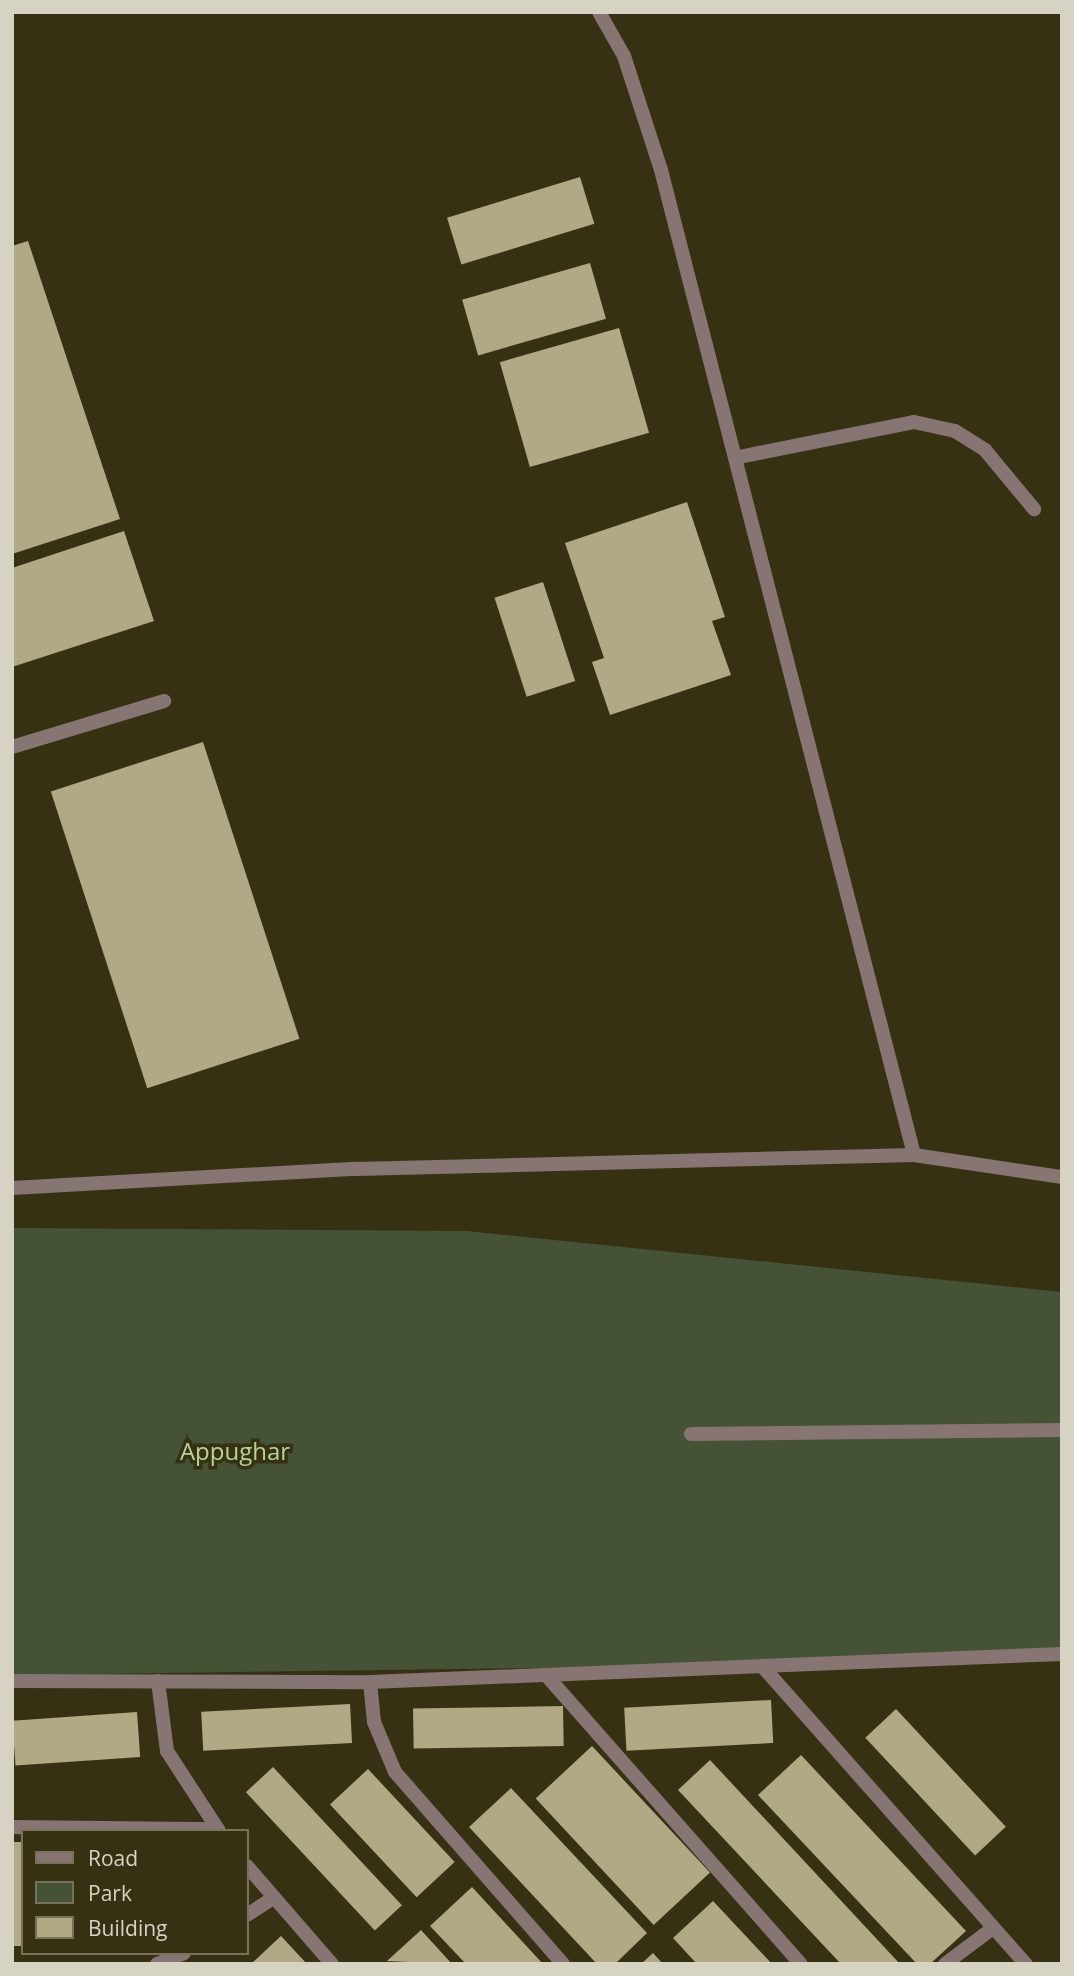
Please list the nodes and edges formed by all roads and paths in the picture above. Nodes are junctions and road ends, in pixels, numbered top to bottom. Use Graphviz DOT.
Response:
graph roads {
  1 [pos="599,12"];
  2 [pos="739,457"];
  3 [pos="1034,509"];
  4 [pos="164,702"];
  5 [pos="12,747"];
  6 [pos="914,1155"];
  7 [pos="1062,1177"];
  8 [pos="12,1188"];
  9 [pos="1062,1430"];
  10 [pos="691,1434"];
  11 [pos="1062,1654"];
  12 [pos="763,1667"];
  13 [pos="546,1675"];
  14 [pos="12,1681"];
  15 [pos="158,1681"];
  16 [pos="370,1682"];
  17 [pos="12,1827"];
  18 [pos="149,1829"];
  19 [pos="217,1829"];
  20 [pos="248,1867"];
  21 [pos="273,1898"];
  22 [pos="248,1915"];
  23 [pos="993,1928"];
  24 [pos="179,1955"];
  25 [pos="156,1964"];
  26 [pos="332,1964"];
  27 [pos="563,1964"];
  28 [pos="802,1964"];
  29 [pos="945,1964"];
  30 [pos="1026,1964"];
  1 -- 2 [label="street"];
  2 -- 3 [label="street"];
  2 -- 6 [label="street"];
  4 -- 5 [label="street"];
  6 -- 7 [label="street"];
  6 -- 8 [label="street"];
  9 -- 10 [label="street"];
  11 -- 12 [label="street"];
  12 -- 13 [label="street"];
  12 -- 23 [label="street"];
  13 -- 16 [label="street"];
  13 -- 28 [label="street"];
  14 -- 15 [label="street"];
  15 -- 16 [label="street"];
  15 -- 19 [label="street"];
  16 -- 27 [label="street"];
  17 -- 18 [label="street"];
  20 -- 21 [label="street"];
  21 -- 22 [label="street"];
  21 -- 26 [label="street"];
  23 -- 29 [label="street"];
  23 -- 30 [label="street"];
  24 -- 25 [label="street"];
}
